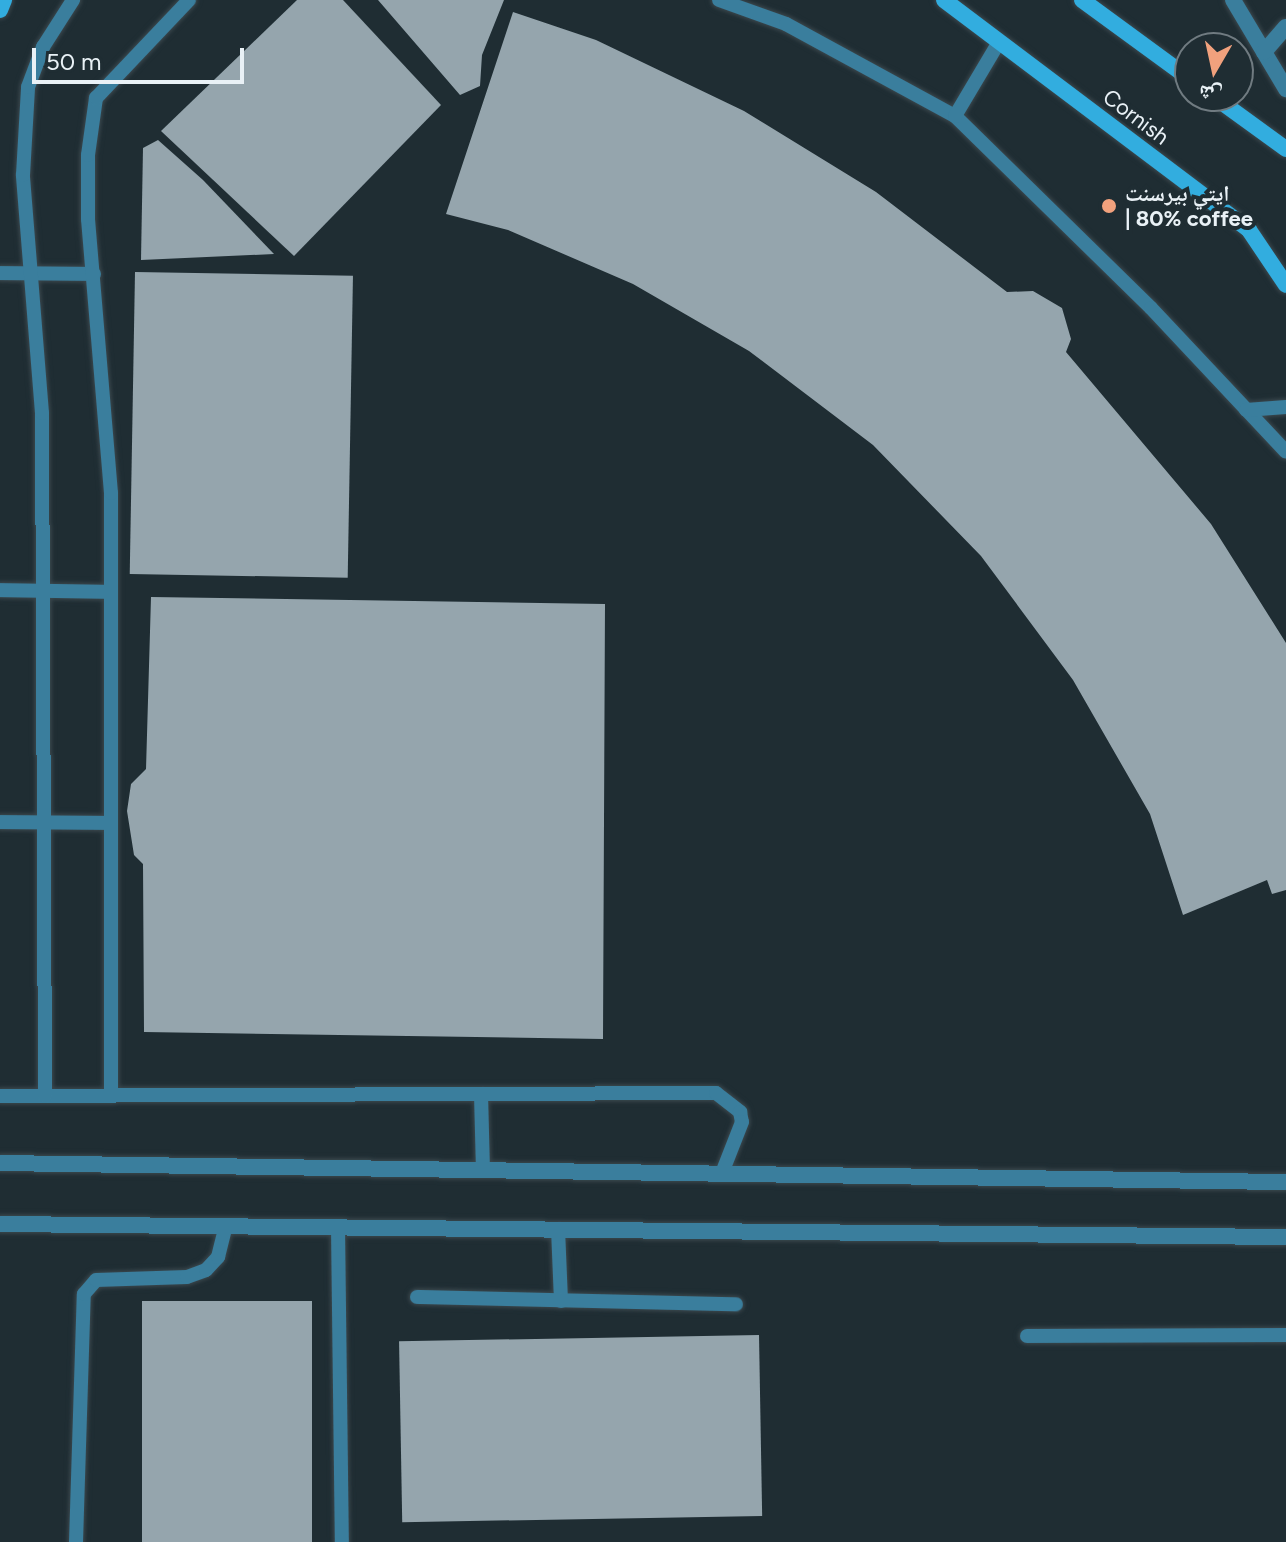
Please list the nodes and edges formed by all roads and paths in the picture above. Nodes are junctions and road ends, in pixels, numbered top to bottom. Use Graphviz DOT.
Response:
graph roads {
  1 [pos="4,0"];
  2 [pos="73,0"];
  3 [pos="189,0"];
  4 [pos="719,0"];
  5 [pos="944,0"];
  6 [pos="1082,0"];
  7 [pos="1233,0"];
  8 [pos="0,10"];
  9 [pos="1286,27"];
  10 [pos="999,42"];
  11 [pos="1264,52"];
  12 [pos="1174,67"];
  13 [pos="1286,89"];
  14 [pos="1235,112"];
  15 [pos="955,116"];
  16 [pos="1286,149"];
  17 [pos="0,273"];
  18 [pos="31,274"];
  19 [pos="94,274"];
  20 [pos="1286,285"];
  21 [pos="1286,407"];
  22 [pos="1246,410"];
  23 [pos="1286,452"];
  24 [pos="0,590"];
  25 [pos="43,591"];
  26 [pos="111,592"];
  27 [pos="0,822"];
  28 [pos="44,823"];
  29 [pos="111,823"];
  30 [pos="481,1094"];
  31 [pos="111,1095"];
  32 [pos="0,1096"];
  33 [pos="45,1096"];
  34 [pos="0,1163"];
  35 [pos="483,1170"];
  36 [pos="722,1173"];
  37 [pos="1286,1182"];
  38 [pos="0,1224"];
  39 [pos="226,1226"];
  40 [pos="338,1227"];
  41 [pos="558,1229"];
  42 [pos="1286,1237"];
  43 [pos="417,1297"];
  44 [pos="561,1301"];
  45 [pos="736,1304"];
  46 [pos="1286,1335"];
  47 [pos="1027,1336"];
  48 [pos="76,1542"];
  49 [pos="342,1542"];
  1 -- 8 [label="main road"];
  2 -- 18 [label="lane"];
  3 -- 19 [label="lane"];
  4 -- 15 [label="lane"];
  5 -- 10 [label="main road, Cornish"];
  6 -- 12 [label="main road"];
  7 -- 11 [label="street"];
  9 -- 11 [label="street"];
  10 -- 15 [label="lane"];
  10 -- 20 [label="main road, Cornish"];
  11 -- 13 [label="street"];
  14 -- 16 [label="main road"];
  15 -- 22 [label="lane"];
  17 -- 18 [label="lane"];
  18 -- 19 [label="lane"];
  18 -- 25 [label="lane"];
  19 -- 26 [label="lane"];
  21 -- 22 [label="lane"];
  22 -- 23 [label="lane"];
  24 -- 25 [label="lane"];
  25 -- 26 [label="lane"];
  25 -- 28 [label="lane"];
  26 -- 29 [label="lane"];
  27 -- 28 [label="lane"];
  28 -- 29 [label="lane"];
  28 -- 33 [label="lane"];
  29 -- 31 [label="lane"];
  30 -- 31 [label="lane"];
  30 -- 35 [label="lane"];
  30 -- 36 [label="lane"];
  31 -- 33 [label="lane"];
  32 -- 33 [label="lane"];
  34 -- 35 [label="street"];
  35 -- 36 [label="street"];
  36 -- 37 [label="street"];
  38 -- 39 [label="street"];
  39 -- 40 [label="street"];
  39 -- 48 [label="lane"];
  40 -- 41 [label="street"];
  40 -- 49 [label="lane"];
  41 -- 42 [label="street"];
  41 -- 44 [label="lane"];
  43 -- 44 [label="lane"];
  44 -- 45 [label="lane"];
  46 -- 47 [label="lane"];
}
